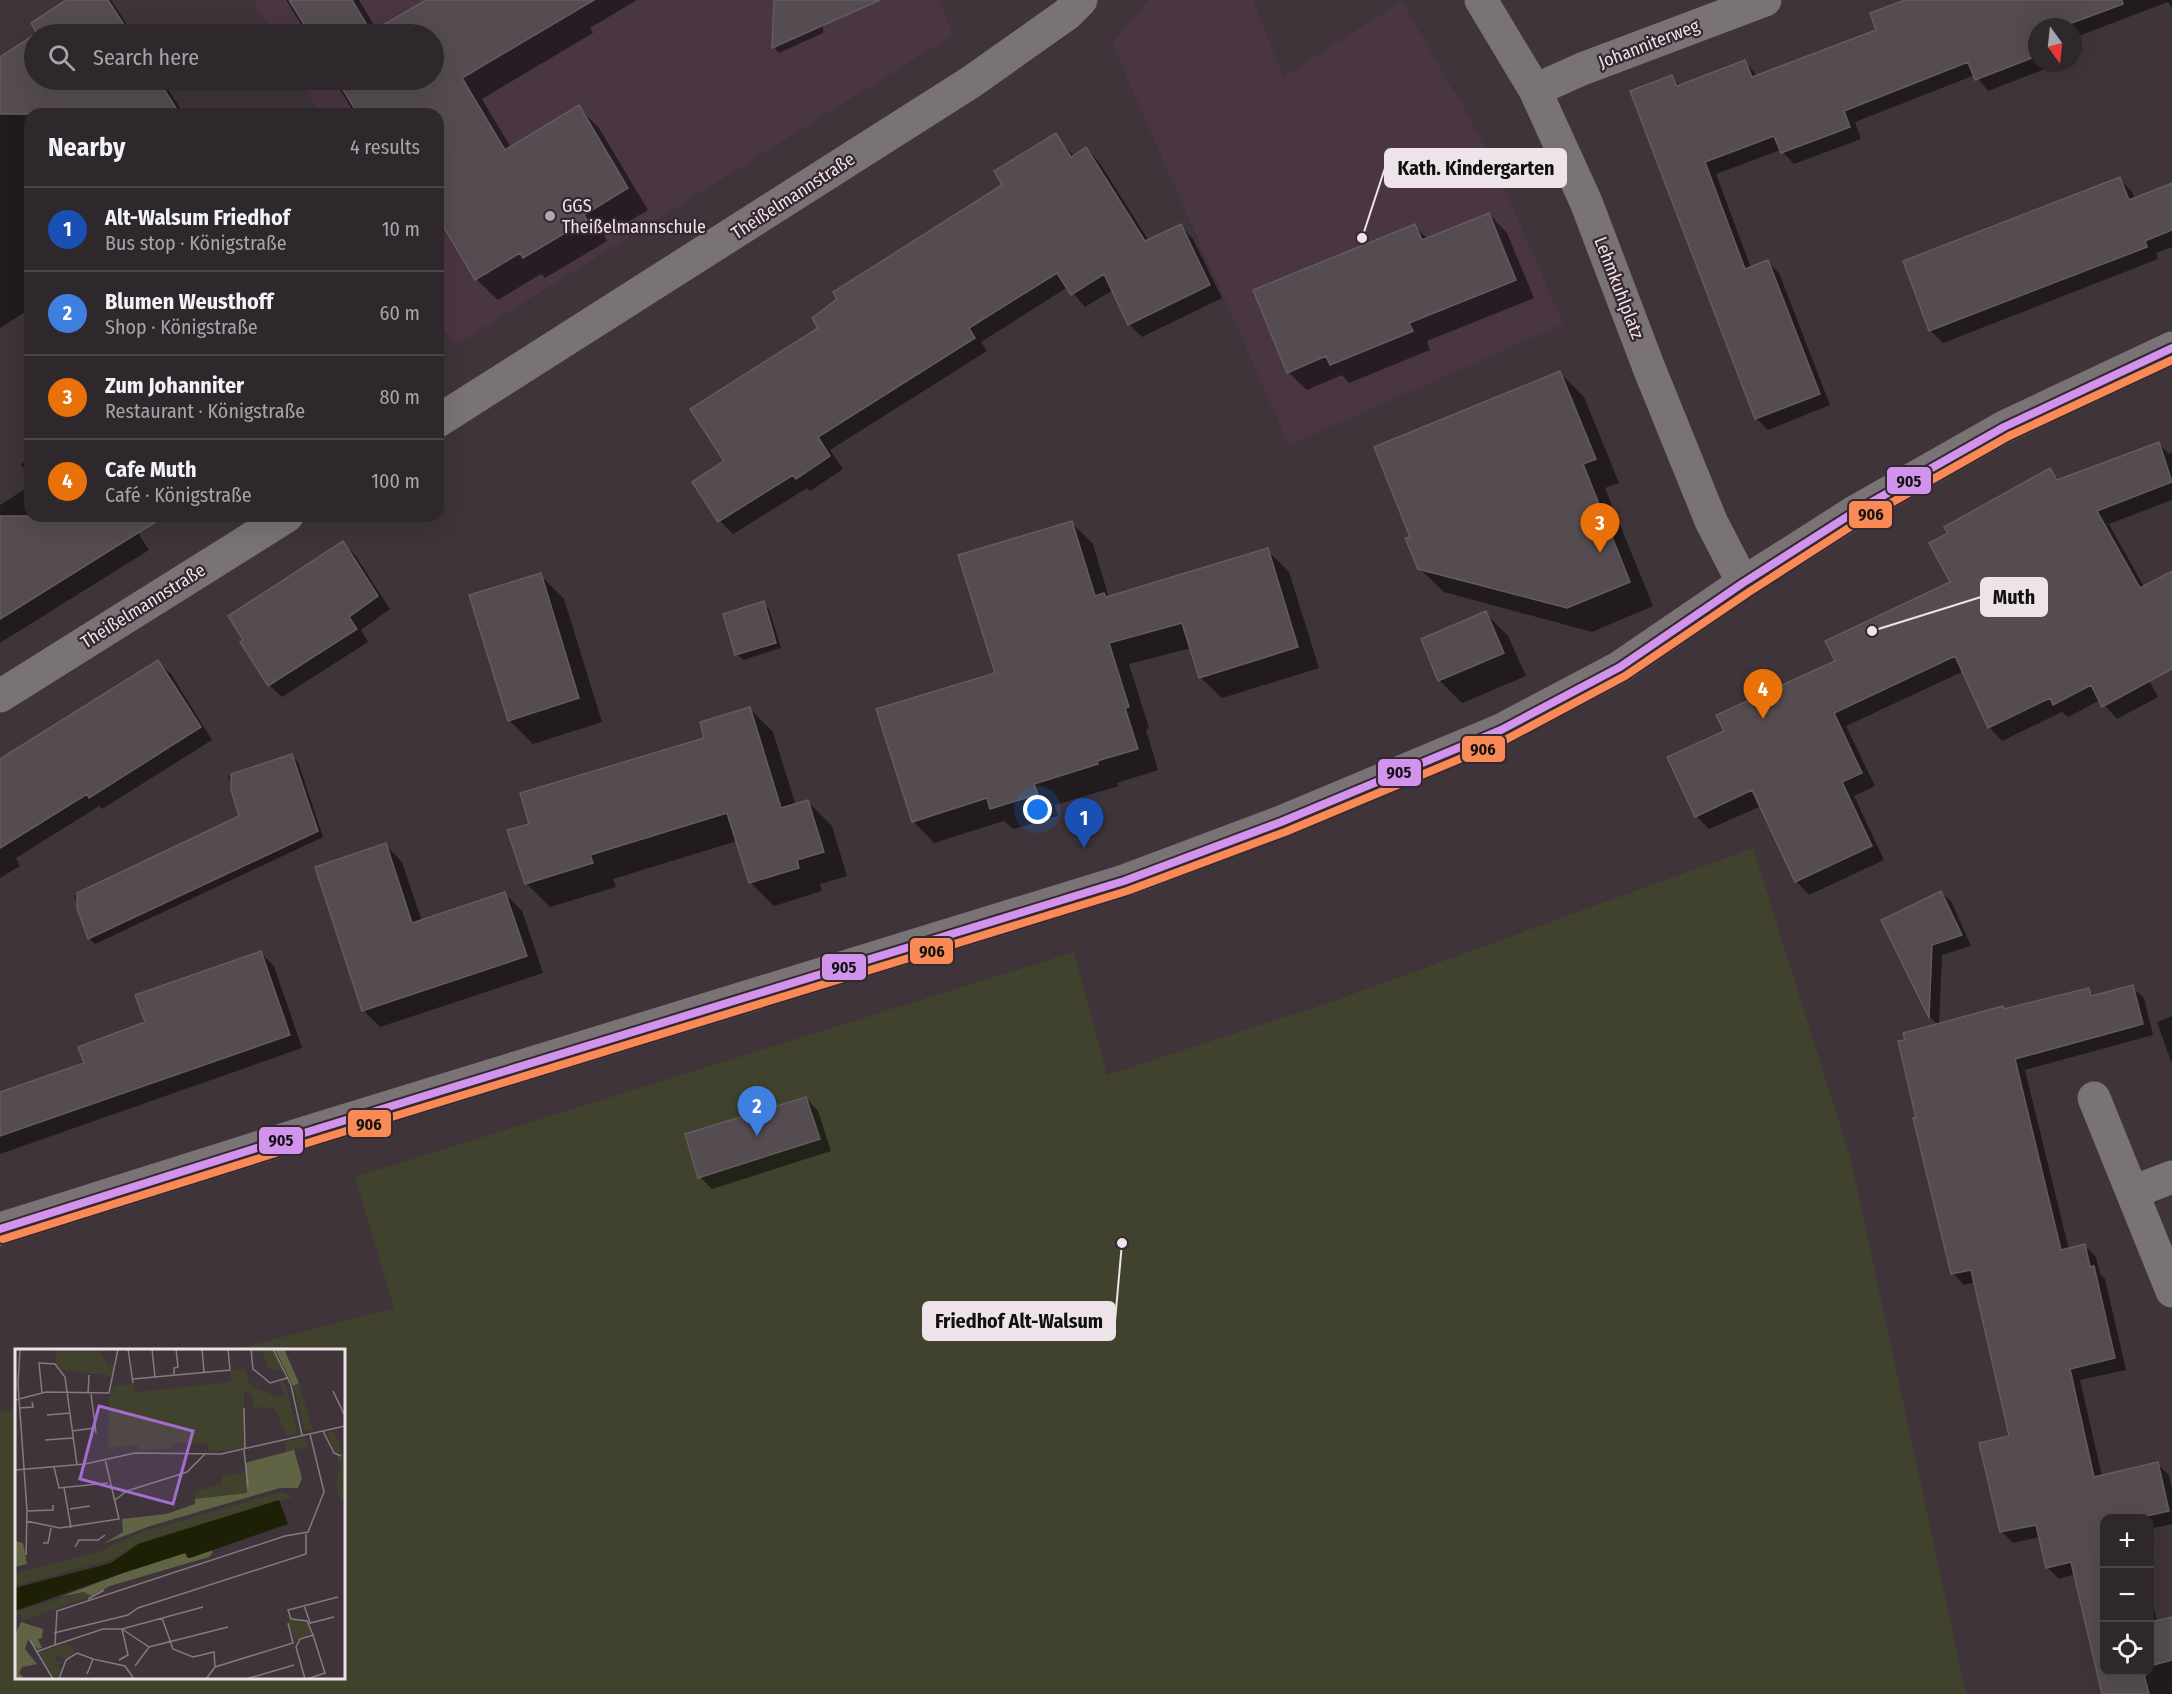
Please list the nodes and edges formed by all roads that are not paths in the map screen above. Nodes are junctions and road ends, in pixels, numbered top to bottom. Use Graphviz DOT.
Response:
graph roads {
  1 [pos="1081,0"];
  2 [pos="1481,0"];
  3 [pos="1765,0"];
  4 [pos="1534,90"];
  5 [pos="2172,348"];
  6 [pos="444,417"];
  7 [pos="277,522"];
  8 [pos="1743,583"];
  9 [pos="0,696"];
  10 [pos="2094,1098"];
  11 [pos="2172,1177"];
  12 [pos="2133,1192"];
  13 [pos="0,1229"];
  14 [pos="2172,1291"];
  1 -- 6 [label="street, Theißelmannstraße"];
  2 -- 4 [label="street, Lehmkuhlplatz"];
  3 -- 4 [label="street, Johanniterweg"];
  4 -- 8 [label="street, Lehmkuhlplatz"];
  5 -- 8 [label="street"];
  7 -- 9 [label="street, Theißelmannstraße"];
  8 -- 13 [label="street"];
  10 -- 12 [label="street"];
  11 -- 12 [label="street"];
  12 -- 14 [label="street"];
}
